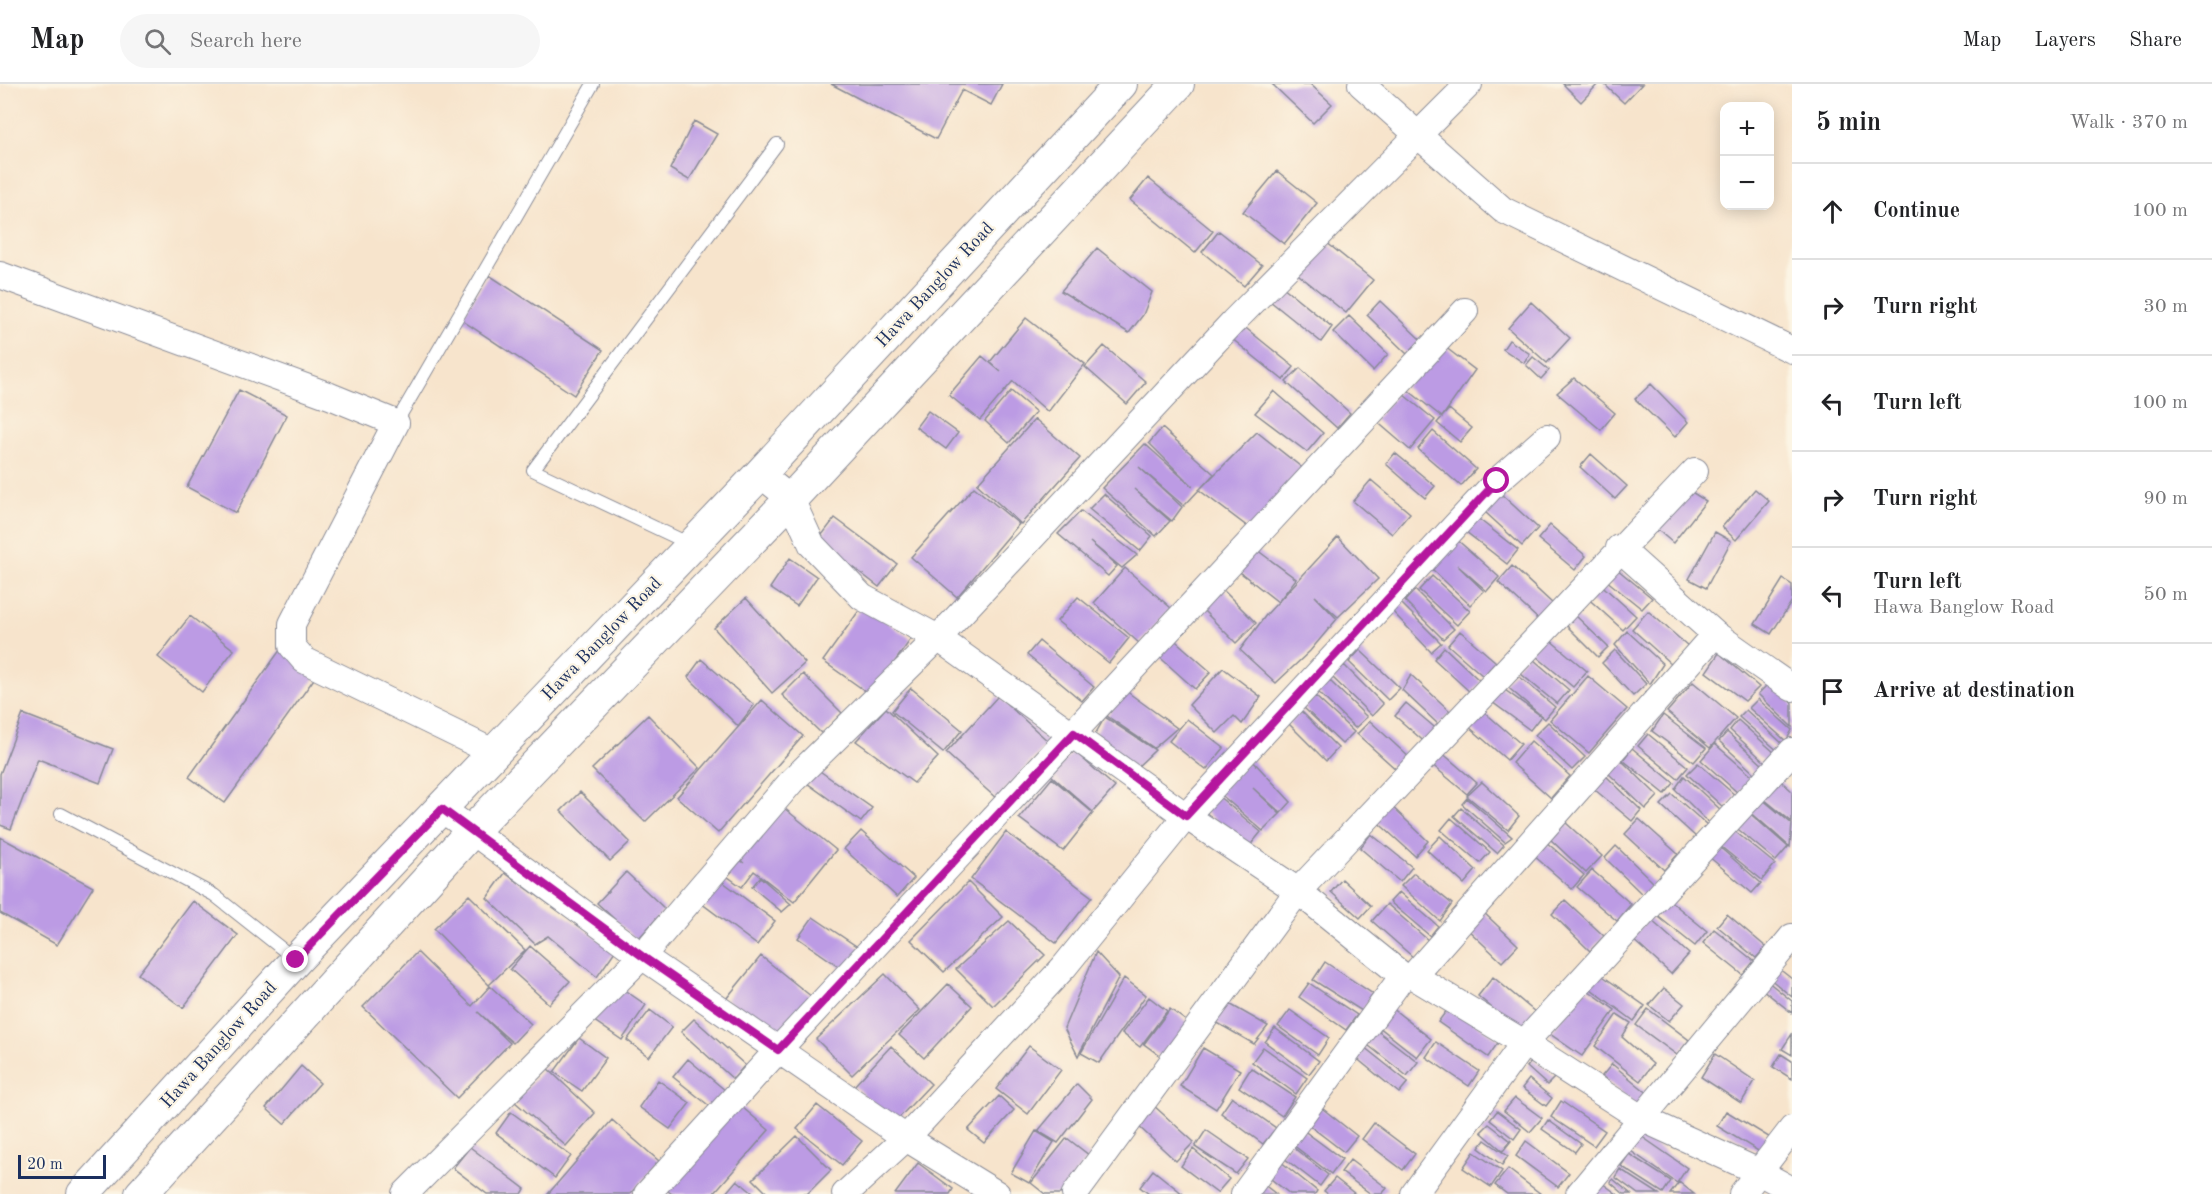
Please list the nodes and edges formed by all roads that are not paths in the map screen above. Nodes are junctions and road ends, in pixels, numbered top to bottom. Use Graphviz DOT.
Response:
graph roads {
  1 [pos="593,84"];
  2 [pos="1121,84"];
  3 [pos="1178,84"];
  4 [pos="1361,84"];
  5 [pos="1469,84"];
  6 [pos="1418,135"];
  7 [pos="777,144"];
  8 [pos="0,275"];
  9 [pos="1465,311"];
  10 [pos="1792,350"];
  11 [pos="396,423"];
  12 [pos="1547,437"];
  13 [pos="1695,471"];
  14 [pos="759,474"];
  15 [pos="791,499"];
  16 [pos="693,545"];
  17 [pos="1619,548"];
  18 [pos="1715,634"];
  19 [pos="939,638"];
  20 [pos="1792,688"];
  21 [pos="1074,733"];
  22 [pos="1792,751"];
  23 [pos="493,752"];
  24 [pos="442,809"];
  25 [pos="61,814"];
  26 [pos="1186,816"];
  27 [pos="472,831"];
  28 [pos="1298,891"];
  29 [pos="1792,937"];
  30 [pos="642,956"];
  31 [pos="296,960"];
  32 [pos="1408,976"];
  33 [pos="1524,1043"];
  34 [pos="778,1050"];
  35 [pos="1641,1118"];
  36 [pos="1792,1129"];
  37 [pos="906,1138"];
  38 [pos="1759,1172"];
  39 [pos="1792,1190"];
  40 [pos="83,1194"];
  41 [pos="141,1194"];
  42 [pos="405,1194"];
  43 [pos="647,1194"];
  44 [pos="845,1194"];
  45 [pos="997,1194"];
  46 [pos="1075,1194"];
  47 [pos="1244,1194"];
  48 [pos="1414,1194"];
  49 [pos="1578,1194"];
  50 [pos="1742,1194"];
  1 -- 11 [label="lane"];
  2 -- 14 [label="street, Hawa Banglow Road"];
  3 -- 15 [label="street"];
  4 -- 6 [label="street"];
  5 -- 6 [label="street"];
  6 -- 10 [label="street"];
  6 -- 19 [label="street"];
  7 -- 16 [label="lane"];
  8 -- 11 [label="street"];
  9 -- 21 [label="street"];
  11 -- 23 [label="street"];
  12 -- 26 [label="street"];
  13 -- 17 [label="street"];
  14 -- 15 [label="street"];
  14 -- 16 [label="street, Hawa Banglow Road"];
  15 -- 19 [label="street"];
  15 -- 27 [label="street"];
  16 -- 23 [label="street, Hawa Banglow Road"];
  17 -- 18 [label="street"];
  17 -- 28 [label="street"];
  18 -- 20 [label="street"];
  18 -- 32 [label="street"];
  19 -- 21 [label="street"];
  19 -- 30 [label="street"];
  21 -- 26 [label="street"];
  21 -- 34 [label="street"];
  22 -- 33 [label="street"];
  23 -- 24 [label="street, Hawa Banglow Road"];
  24 -- 27 [label="street"];
  24 -- 31 [label="street, Hawa Banglow Road"];
  25 -- 31 [label="lane"];
  26 -- 28 [label="street"];
  26 -- 37 [label="street"];
  27 -- 30 [label="street"];
  27 -- 41 [label="street"];
  28 -- 32 [label="street"];
  28 -- 46 [label="street"];
  29 -- 35 [label="street"];
  30 -- 34 [label="street"];
  30 -- 42 [label="street"];
  31 -- 40 [label="street, Hawa Banglow Road"];
  32 -- 33 [label="street"];
  32 -- 47 [label="street"];
  33 -- 35 [label="street"];
  33 -- 48 [label="street"];
  34 -- 37 [label="street"];
  34 -- 43 [label="street"];
  35 -- 38 [label="street"];
  35 -- 49 [label="street"];
  36 -- 38 [label="street"];
  37 -- 44 [label="street"];
  37 -- 45 [label="street"];
  38 -- 39 [label="street"];
  38 -- 50 [label="street"];
}
